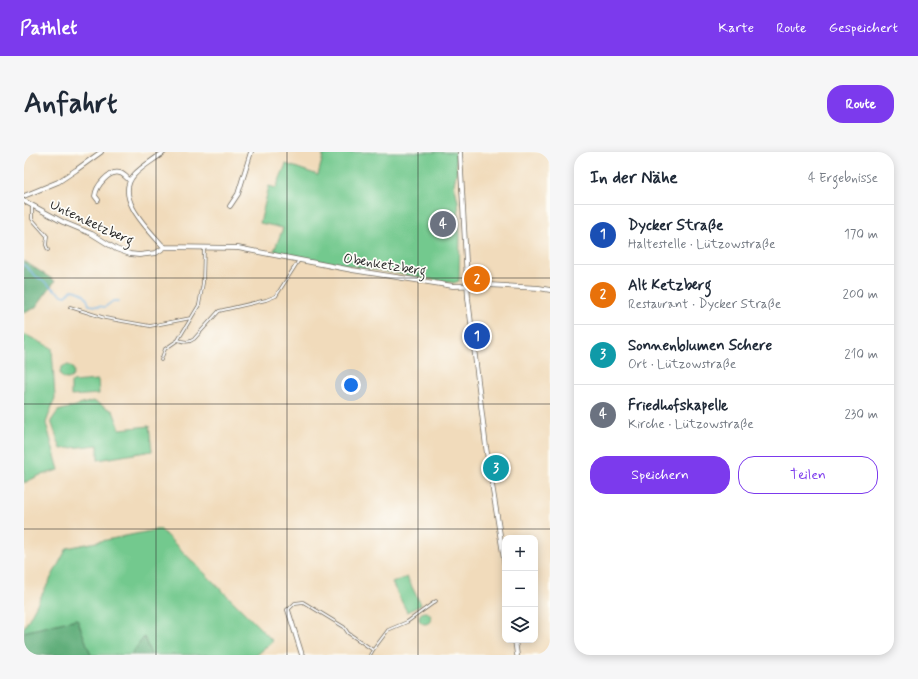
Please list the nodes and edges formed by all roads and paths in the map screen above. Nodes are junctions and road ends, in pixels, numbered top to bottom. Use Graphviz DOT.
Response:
graph roads {
  1 [pos="101,152"];
  2 [pos="164,152"];
  3 [pos="251,152"];
  4 [pos="460,152"];
  5 [pos="130,181"];
  6 [pos="24,196"];
  7 [pos="98,200"];
  8 [pos="24,201"];
  9 [pos="32,206"];
  10 [pos="230,206"];
  11 [pos="165,247"];
  12 [pos="204,248"];
  13 [pos="48,250"];
  14 [pos="299,260"];
  15 [pos="467,286"];
  16 [pos="550,290"];
  17 [pos="70,307"];
  18 [pos="192,318"];
  19 [pos="178,340"];
  20 [pos="161,360"];
  21 [pos="489,464"];
  22 [pos="507,464"];
  23 [pos="502,547"];
  24 [pos="436,600"];
  25 [pos="288,610"];
  26 [pos="515,643"];
  27 [pos="373,650"];
  28 [pos="302,655"];
  29 [pos="370,655"];
  30 [pos="517,655"];
  1 -- 6 [label="street"];
  2 -- 5 [label="street"];
  3 -- 10 [label="street"];
  4 -- 15 [label="street"];
  5 -- 7 [label="street"];
  5 -- 11 [label="street"];
  8 -- 9 [label="street, Untenketzberg"];
  9 -- 11 [label="street, Untenketzberg"];
  9 -- 13 [label="lane, Untenketzberg"];
  11 -- 12 [label="street, Obenketzberg"];
  12 -- 14 [label="street, Obenketzberg"];
  12 -- 18 [label="lane"];
  14 -- 15 [label="street, Obenketzberg"];
  14 -- 19 [label="lane"];
  15 -- 16 [label="street, Obenketzberg"];
  15 -- 21 [label="street"];
  17 -- 18 [label="lane"];
  18 -- 19 [label="lane"];
  19 -- 20 [label="lane"];
  21 -- 22 [label="lane"];
  21 -- 23 [label="street"];
  24 -- 27 [label="lane"];
  25 -- 27 [label="lane"];
  25 -- 28 [label="street"];
  26 -- 30 [label="street"];
  27 -- 29 [label="lane"];
}
